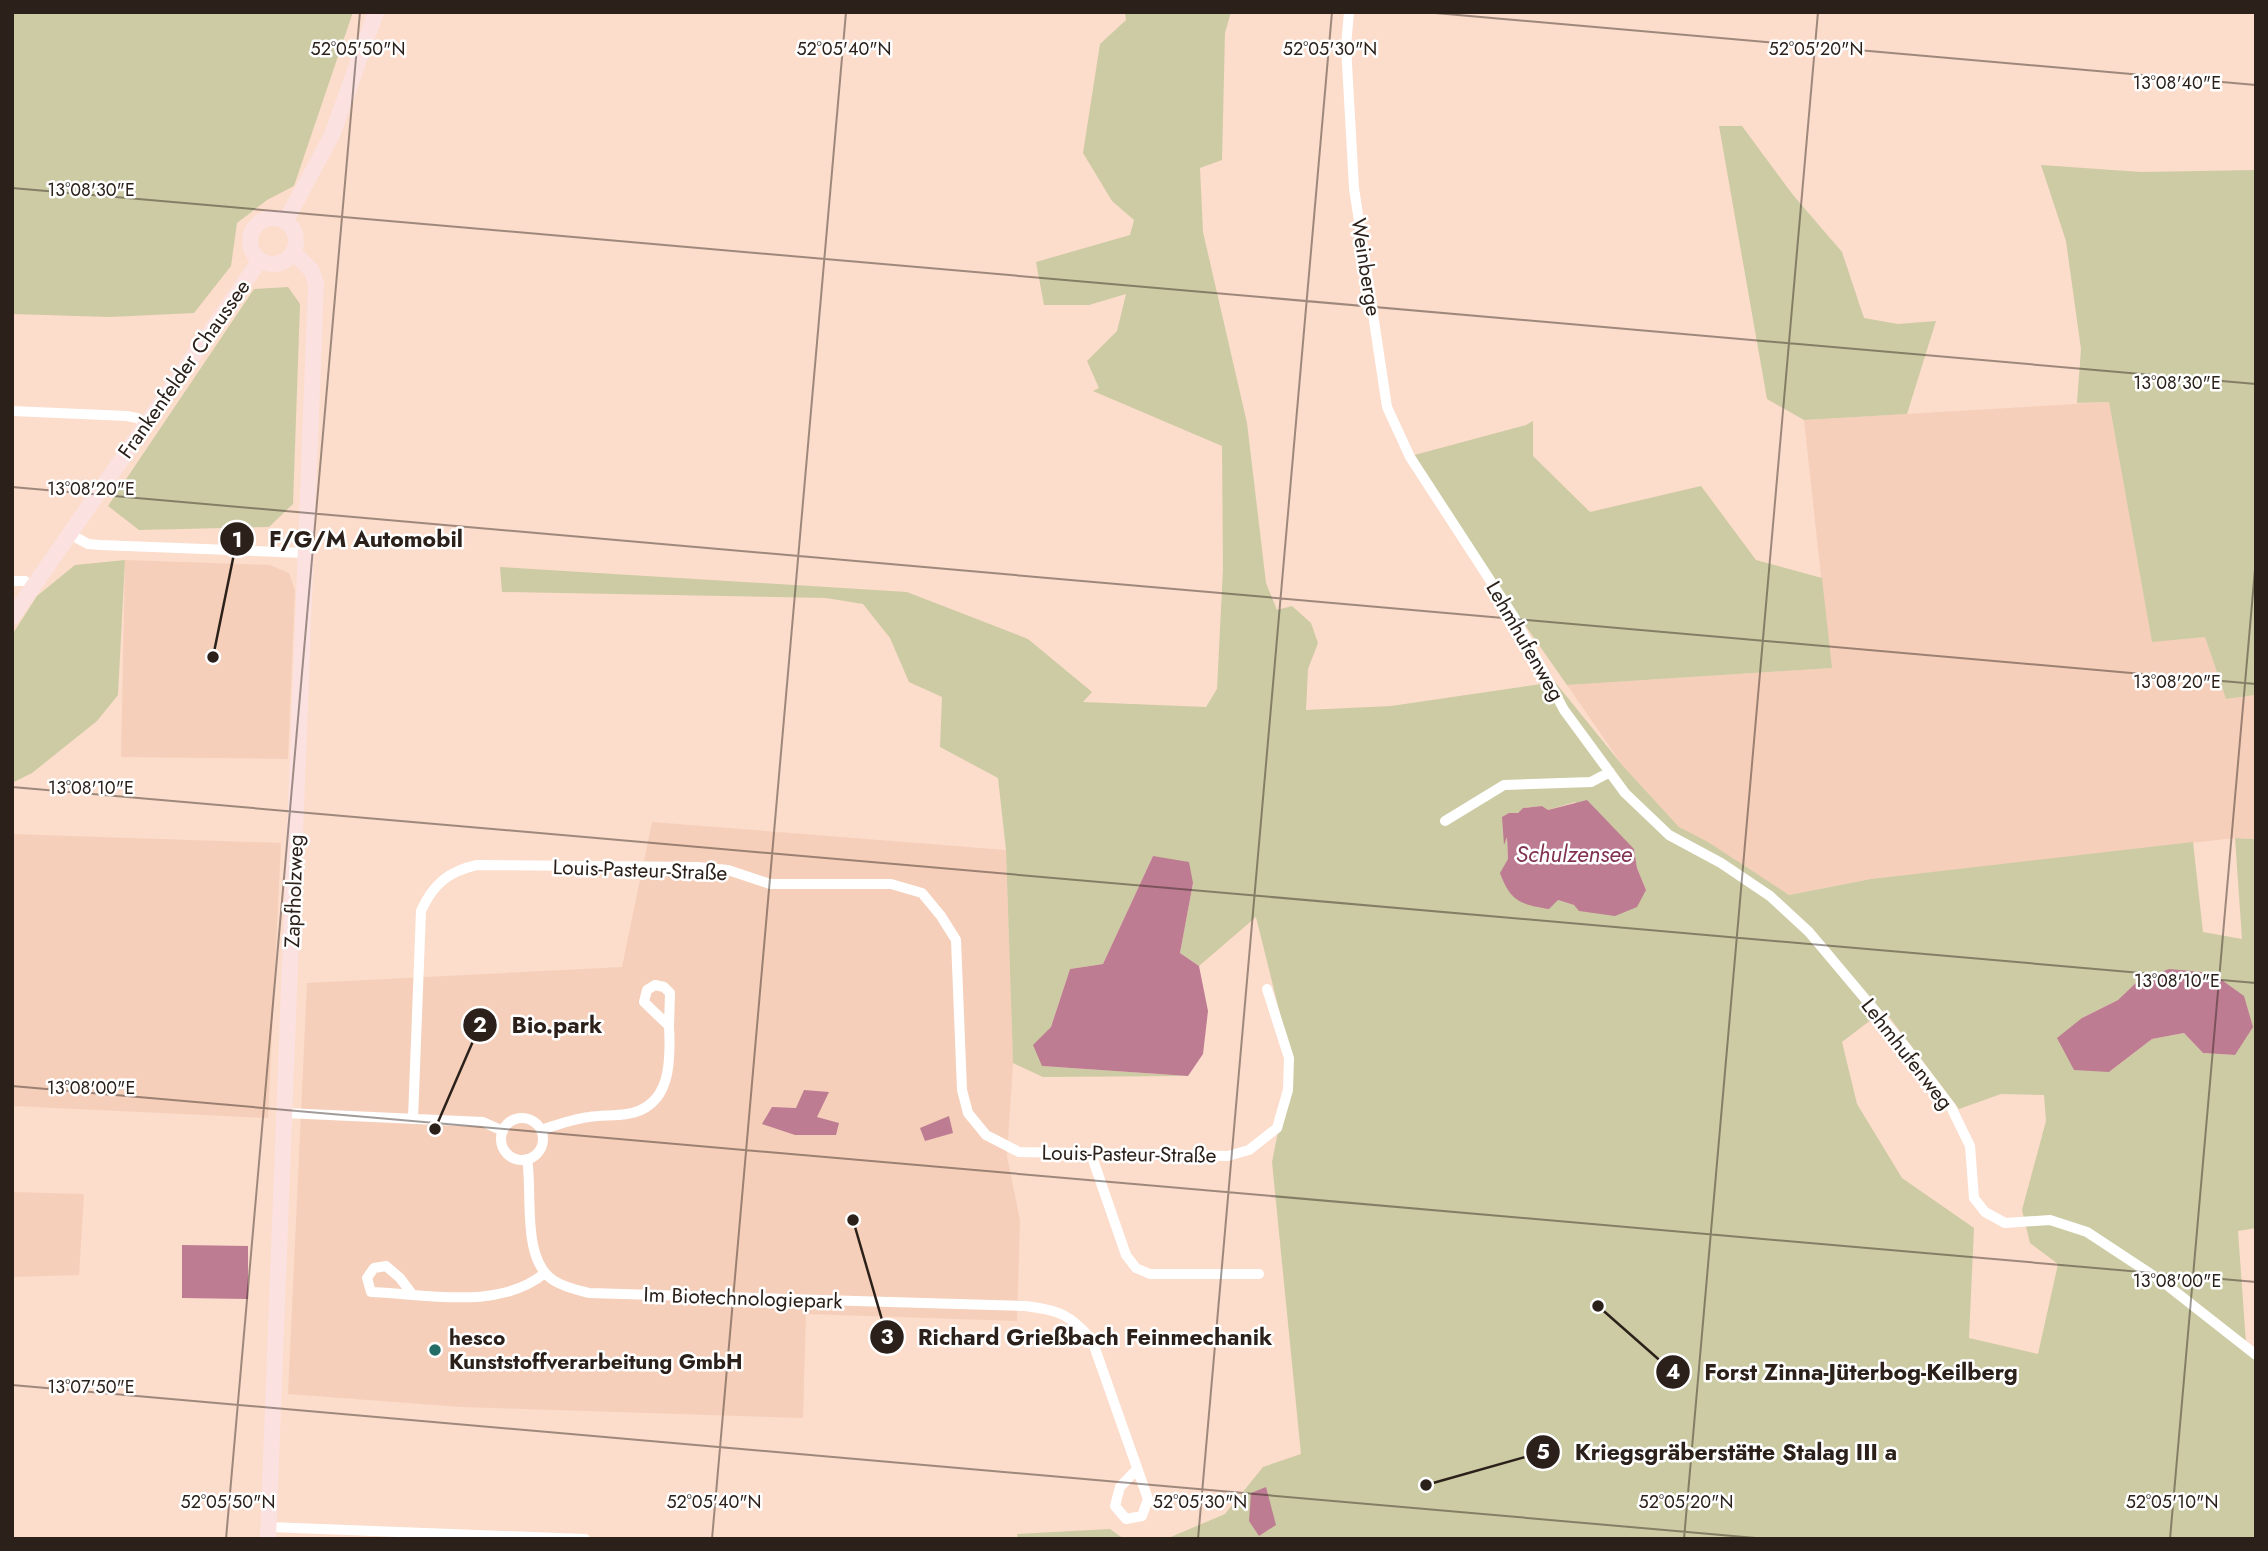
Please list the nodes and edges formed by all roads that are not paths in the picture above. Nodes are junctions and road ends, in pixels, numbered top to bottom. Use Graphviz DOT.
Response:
graph roads {
  1 [pos="376,12"];
  2 [pos="1349,12"];
  3 [pos="285,222"];
  4 [pos="293,252"];
  5 [pos="260,260"];
  6 [pos="12,411"];
  7 [pos="145,424"];
  8 [pos="1443,507"];
  9 [pos="68,533"];
  10 [pos="305,553"];
  11 [pos="12,581"];
  12 [pos="32,586"];
  13 [pos="12,617"];
  14 [pos="1610,772"];
  15 [pos="1445,821"];
  16 [pos="1267,989"];
  17 [pos="669,1026"];
  18 [pos="285,1113"];
  19 [pos="413,1119"];
  20 [pos="541,1130"];
  21 [pos="503,1131"];
  22 [pos="1091,1154"];
  23 [pos="527,1159"];
  24 [pos="545,1273"];
  25 [pos="1259,1274"];
  26 [pos="412,1294"];
  27 [pos="2256,1355"];
  28 [pos="1137,1469"];
  29 [pos="268,1533"];
  30 [pos="584,1539"];
  1 -- 3 [label="street"];
  2 -- 8 [label="street, Weinberge"];
  3 -- 4 [label="street"];
  3 -- 5 [label="street"];
  4 -- 5 [label="street"];
  4 -- 10 [label="street, Zapfholzweg"];
  5 -- 7 [label="street, Frankenfelder Chaussee"];
  6 -- 7 [label="street"];
  7 -- 9 [label="street, Frankenfelder Chaussee"];
  8 -- 14 [label="street, Lehmhufenweg"];
  9 -- 10 [label="street"];
  9 -- 12 [label="street, Frankenfelder Chaussee"];
  10 -- 18 [label="street, Zapfholzweg"];
  11 -- 12 [label="street"];
  12 -- 13 [label="street, Frankenfelder Chaussee"];
  14 -- 15 [label="street"];
  14 -- 27 [label="street, Lehmhufenweg"];
  16 -- 22 [label="street, Louis-Pasteur-Straße"];
  17 -- 20 [label="street"];
  18 -- 19 [label="street"];
  18 -- 29 [label="street, Zapfholzweg"];
  19 -- 21 [label="street"];
  19 -- 22 [label="street, Louis-Pasteur-Straße"];
  20 -- 21 [label="street"];
  20 -- 23 [label="street"];
  21 -- 23 [label="street"];
  22 -- 25 [label="street"];
  23 -- 24 [label="street"];
  24 -- 26 [label="street"];
  24 -- 28 [label="street, Im Biotechnologiepark"];
  26 -- 26 [label="street"];
  29 -- 30 [label="street"];
}
